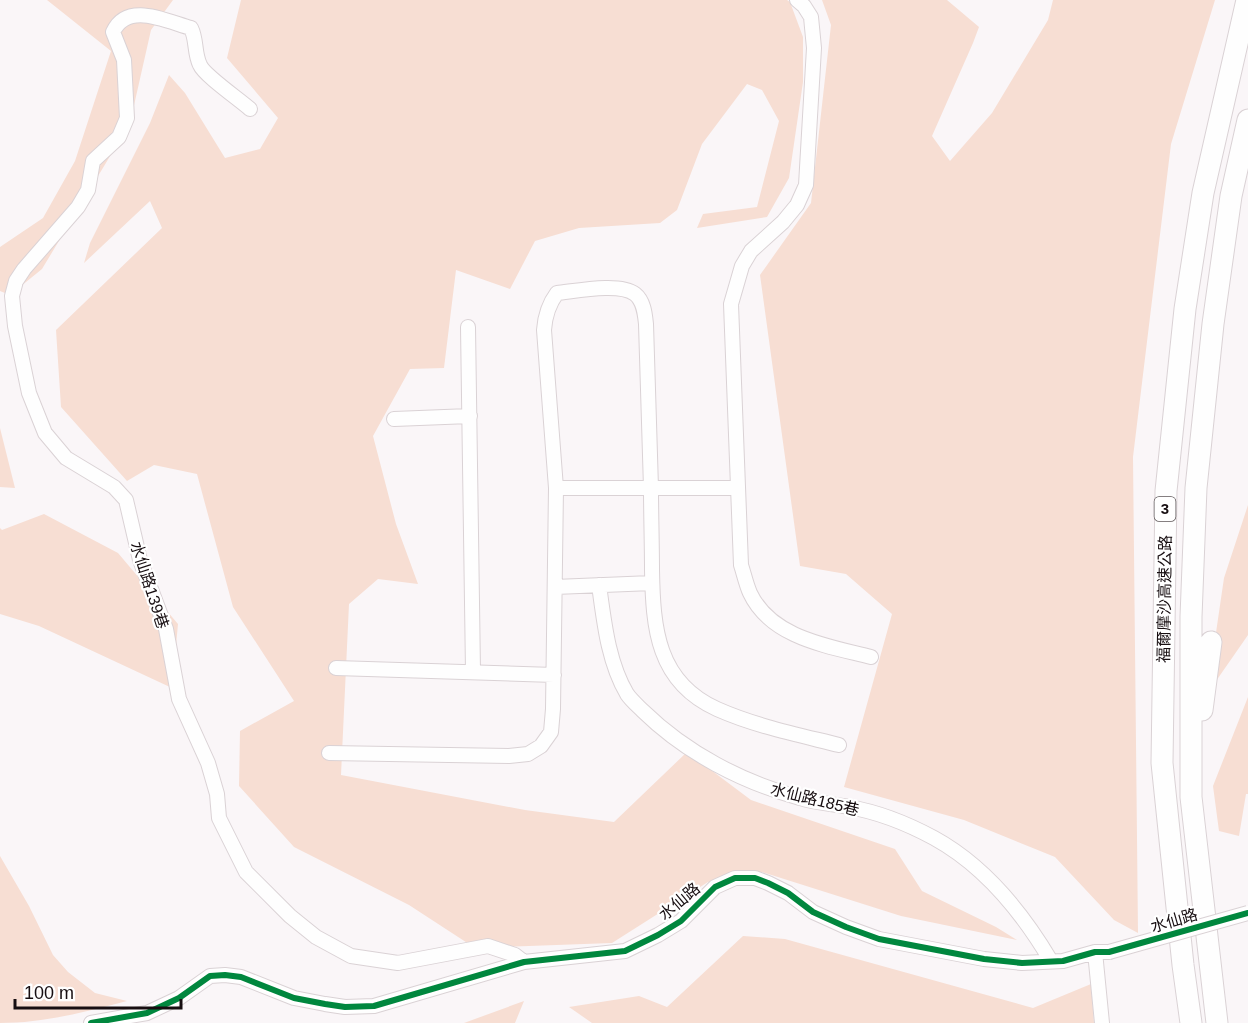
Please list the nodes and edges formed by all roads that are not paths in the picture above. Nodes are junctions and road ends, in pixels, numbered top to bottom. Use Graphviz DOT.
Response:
graph roads {
  1 [pos="797,0"];
  2 [pos="1247,0"];
  3 [pos="250,109"];
  4 [pos="1248,120"];
  5 [pos="468,327"];
  6 [pos="470,416"];
  7 [pos="394,419"];
  8 [pos="556,488"];
  9 [pos="651,488"];
  10 [pos="738,488"];
  11 [pos="652,583"];
  12 [pos="599,585"];
  13 [pos="555,586"];
  14 [pos="1211,642"];
  15 [pos="871,657"];
  16 [pos="336,668"];
  17 [pos="473,671"];
  18 [pos="554,675"];
  19 [pos="839,746"];
  20 [pos="329,753"];
  21 [pos="1191,797"];
  22 [pos="1248,913"];
  23 [pos="1102,952"];
  24 [pos="1051,961"];
  25 [pos="524,962"];
  26 [pos="92,1023"];
  27 [pos="1102,1023"];
  28 [pos="1191,1023"];
  29 [pos="1217,1023"];
  1 -- 10 [label="street"];
  2 -- 28 [label="highway, 福爾摩沙高速公路 / 3"];
  3 -- 25 [label="street, 水仙路139巷"];
  4 -- 21 [label="highway, 福爾摩沙高速公路 / 3"];
  5 -- 6 [label="street"];
  6 -- 7 [label="street"];
  6 -- 17 [label="street"];
  8 -- 9 [label="street"];
  8 -- 9 [label="street"];
  8 -- 13 [label="street"];
  9 -- 10 [label="street"];
  9 -- 11 [label="street"];
  10 -- 15 [label="street"];
  11 -- 12 [label="street"];
  11 -- 19 [label="street"];
  12 -- 13 [label="street"];
  12 -- 24 [label="street, 水仙路185巷"];
  13 -- 18 [label="street"];
  14 -- 21 [label="highway"];
  16 -- 17 [label="street"];
  17 -- 18 [label="street"];
  18 -- 20 [label="street"];
  21 -- 29 [label="highway, 福爾摩沙高速公路 / 3"];
  22 -- 23 [label="street, 水仙路, bridge"];
  23 -- 24 [label="street, 水仙路"];
  23 -- 27 [label="street"];
  24 -- 25 [label="street, 水仙路"];
  25 -- 26 [label="street, 水仙路"];
}
